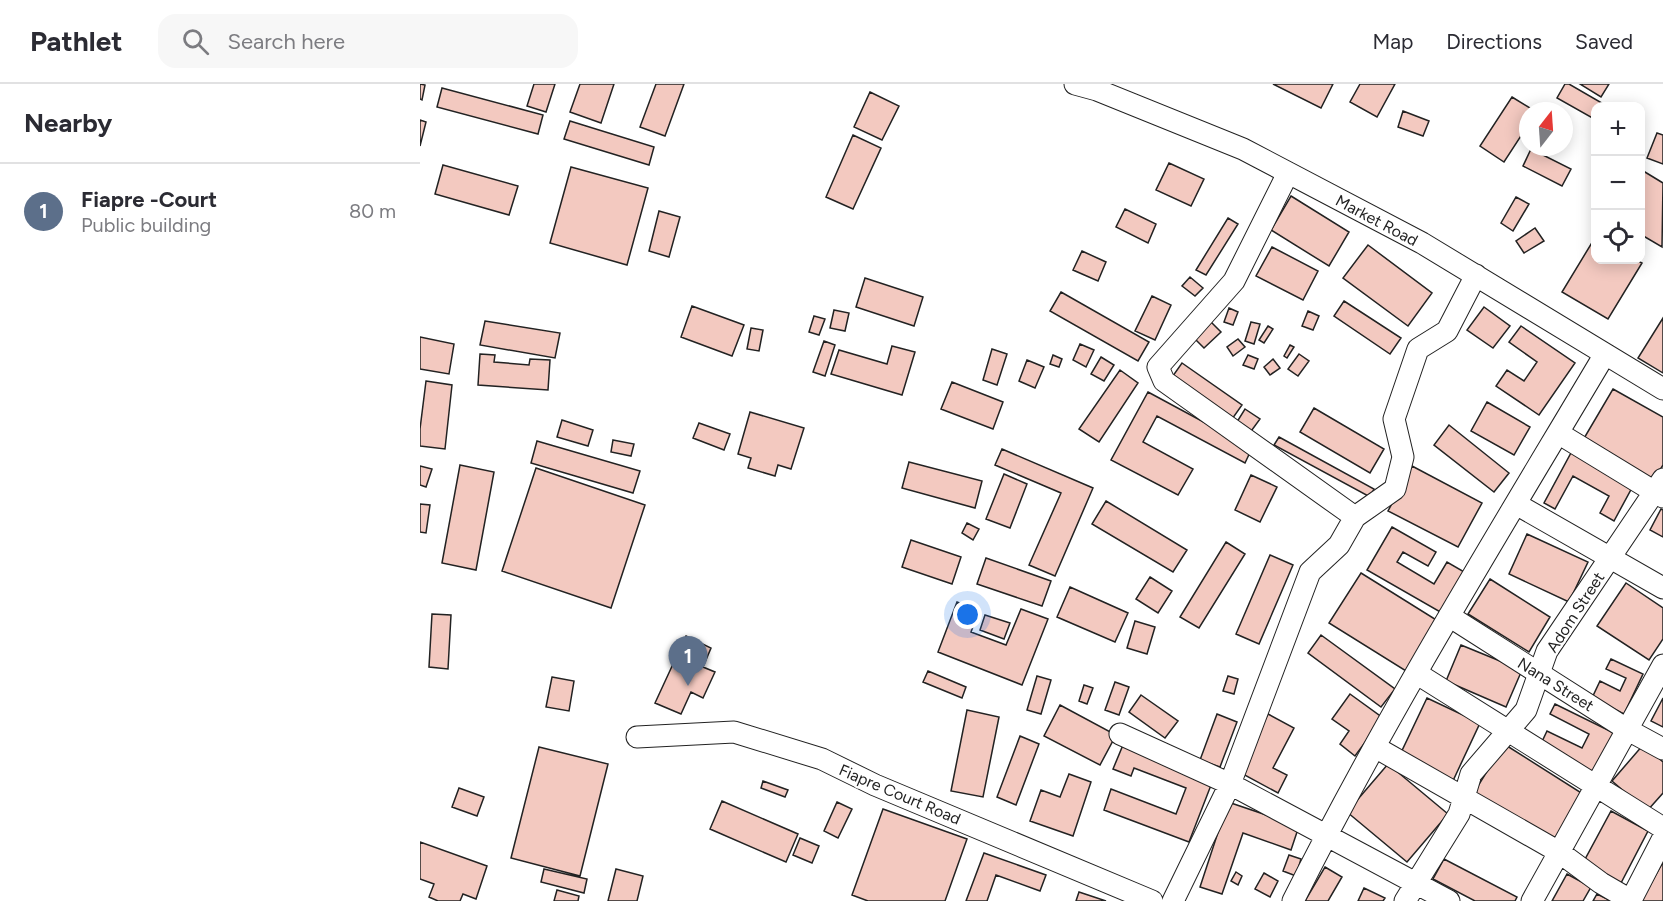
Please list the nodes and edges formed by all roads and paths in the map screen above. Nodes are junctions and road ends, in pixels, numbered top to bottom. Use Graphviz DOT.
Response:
graph roads {
  1 [pos="1075,84"];
  2 [pos="1288,173"];
  3 [pos="1476,276"];
  4 [pos="1605,354"];
  5 [pos="1663,388"];
  6 [pos="1558,433"];
  7 [pos="1660,489"];
  8 [pos="1516,504"];
  9 [pos="1355,516"];
  10 [pos="1610,558"];
  11 [pos="1663,588"];
  12 [pos="1449,616"];
  13 [pos="1416,673"];
  14 [pos="1661,673"];
  15 [pos="1539,674"];
  16 [pos="1628,730"];
  17 [pos="1508,731"];
  18 [pos="1120,734"];
  19 [pos="637,737"];
  20 [pos="1375,747"];
  21 [pos="1663,749"];
  22 [pos="1230,784"];
  23 [pos="1596,786"];
  24 [pos="1464,798"];
  25 [pos="1663,828"];
  26 [pos="1326,836"];
  27 [pos="1663,838"];
  28 [pos="1559,852"];
  29 [pos="1411,892"];
  30 [pos="1152,901"];
  31 [pos="1173,901"];
  32 [pos="1293,901"];
  33 [pos="1449,901"];
  34 [pos="1532,901"];
  35 [pos="1631,901"];
  1 -- 2 [label="street, Market Road"];
  2 -- 3 [label="street, Market Road"];
  2 -- 9 [label="street"];
  3 -- 4 [label="street, Market Road"];
  3 -- 9 [label="street"];
  4 -- 5 [label="street, Market Road"];
  4 -- 6 [label="street"];
  6 -- 7 [label="street"];
  6 -- 8 [label="street"];
  7 -- 10 [label="street, Adom Street"];
  8 -- 10 [label="street"];
  8 -- 12 [label="street"];
  9 -- 22 [label="street"];
  10 -- 11 [label="street"];
  10 -- 15 [label="street, Adom Street"];
  12 -- 13 [label="street"];
  12 -- 15 [label="street, Nana Street"];
  13 -- 17 [label="street"];
  13 -- 20 [label="street"];
  14 -- 16 [label="street"];
  15 -- 16 [label="street, Nana Street"];
  15 -- 17 [label="street, Adom Street"];
  16 -- 21 [label="street, Nana Street"];
  16 -- 23 [label="street"];
  17 -- 23 [label="street"];
  17 -- 24 [label="street, Adom Street"];
  18 -- 22 [label="street"];
  19 -- 30 [label="street, Fiapre Court Road"];
  20 -- 24 [label="street"];
  20 -- 26 [label="street"];
  22 -- 26 [label="street"];
  22 -- 31 [label="street"];
  23 -- 25 [label="street"];
  23 -- 28 [label="street"];
  24 -- 28 [label="street"];
  24 -- 29 [label="street, Adom Street"];
  26 -- 29 [label="street"];
  26 -- 32 [label="street"];
  27 -- 35 [label="street"];
  28 -- 34 [label="street"];
  28 -- 35 [label="street"];
  29 -- 33 [label="street"];
}
